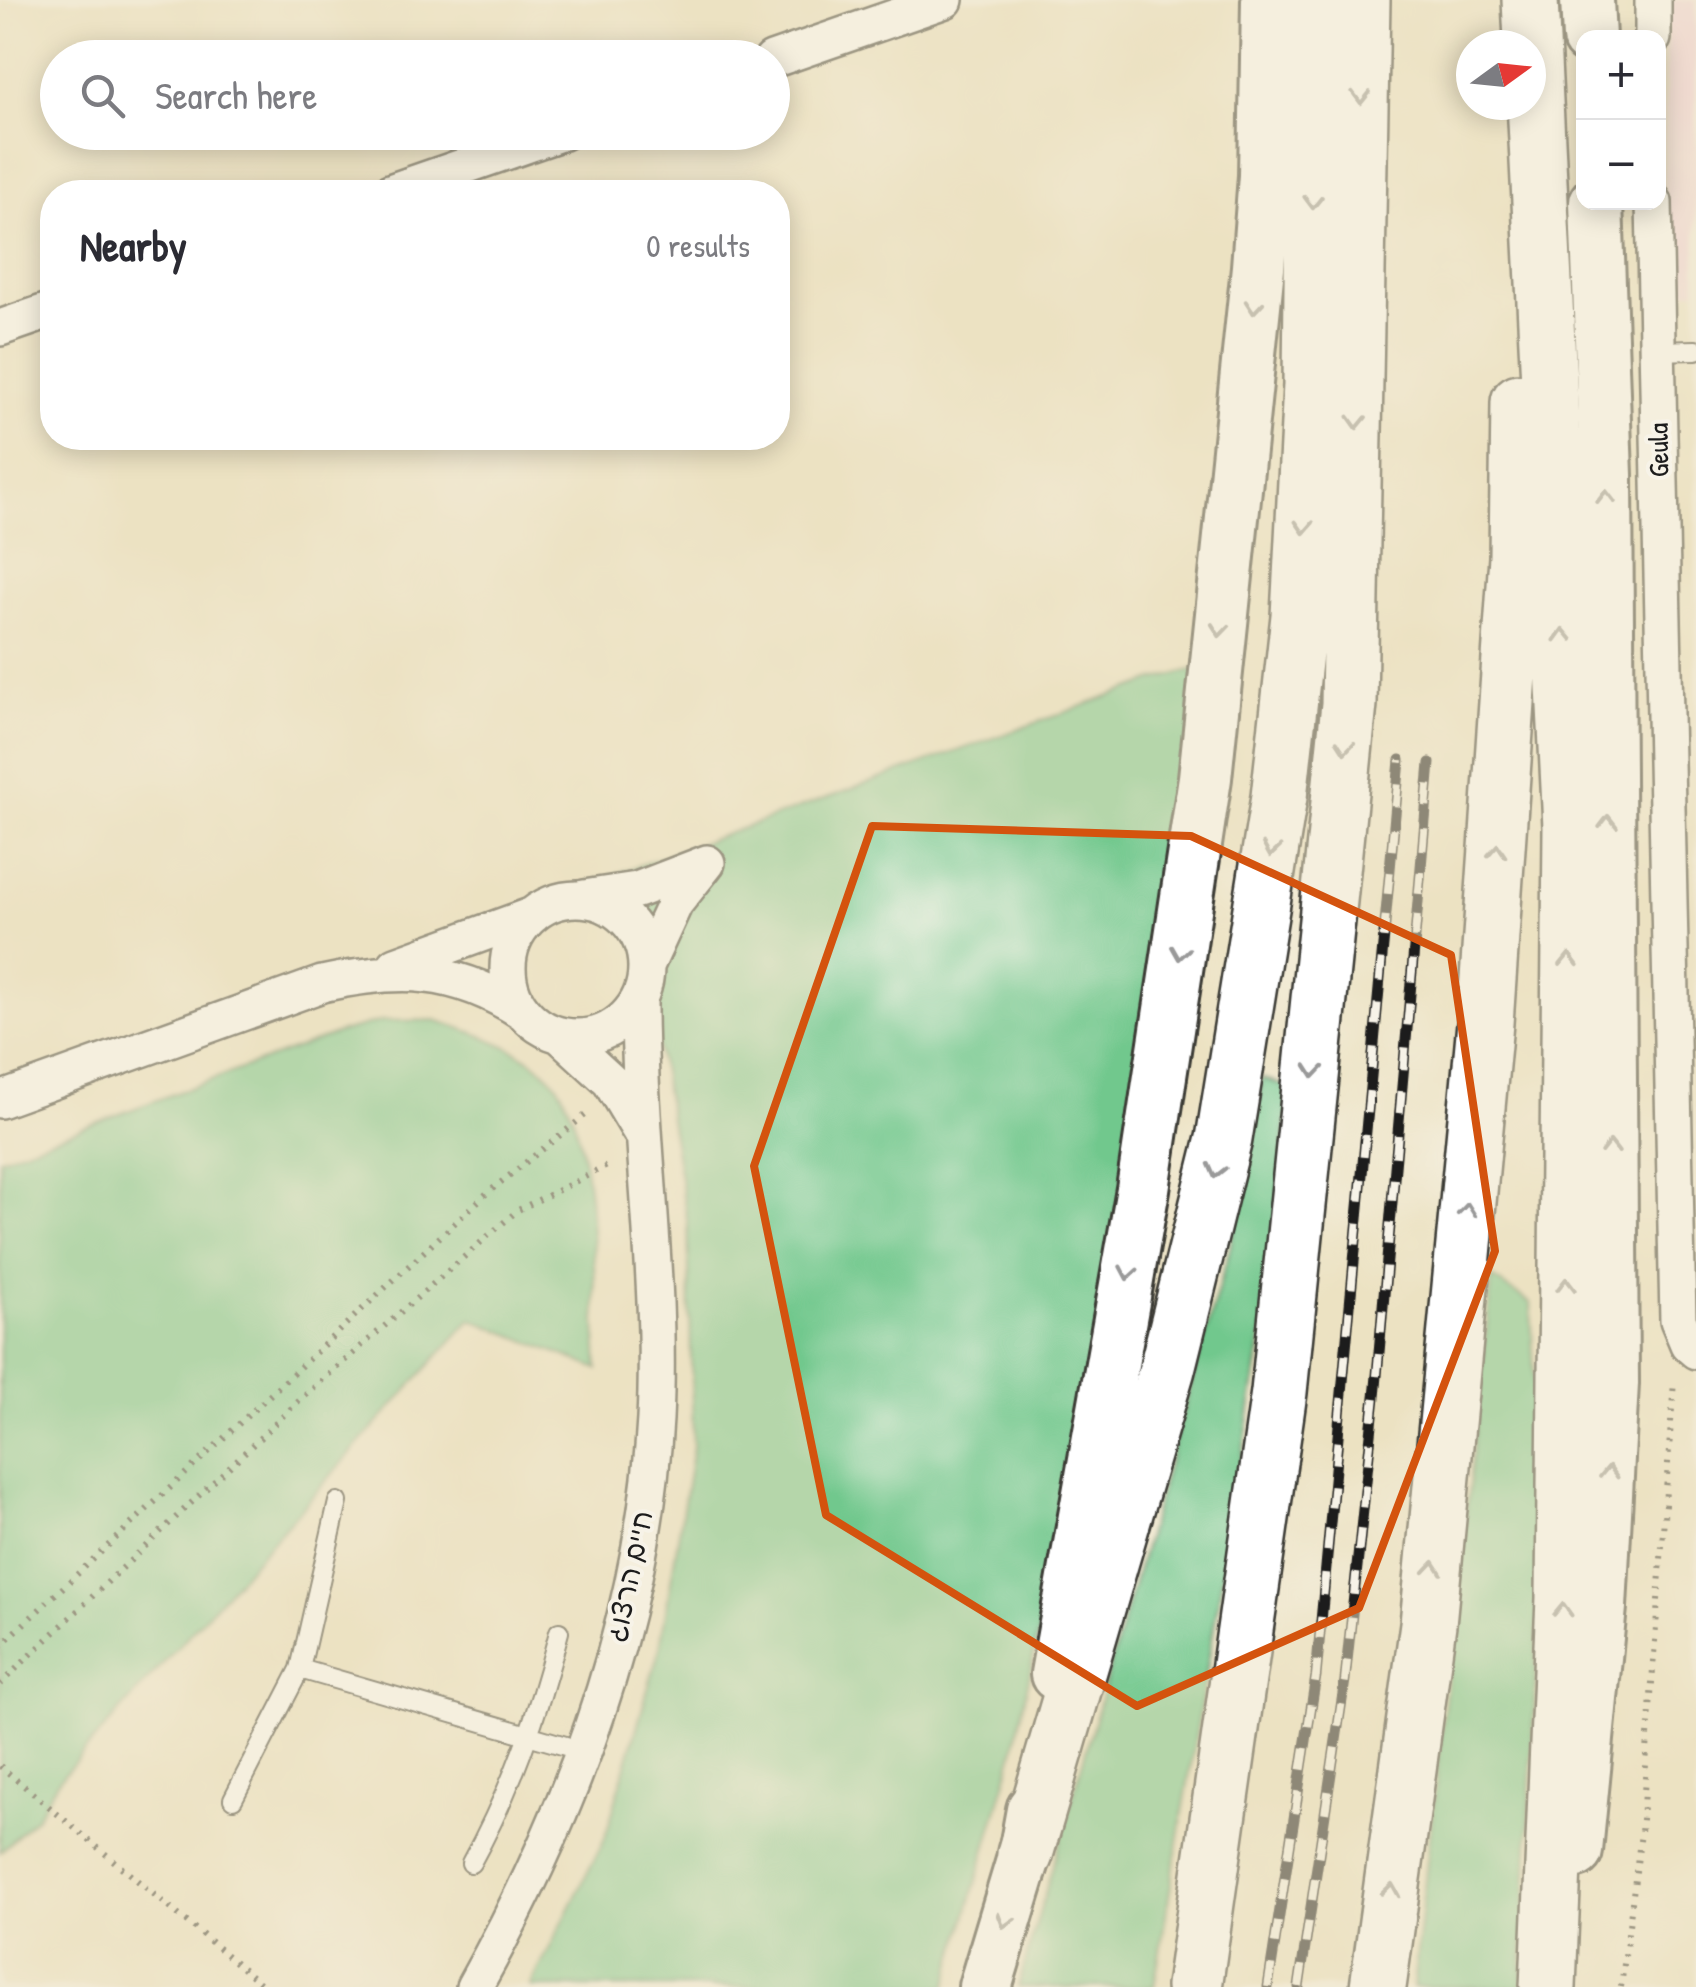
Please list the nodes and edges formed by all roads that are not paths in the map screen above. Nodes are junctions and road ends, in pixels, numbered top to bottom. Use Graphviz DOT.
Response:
graph roads {
  1 [pos="945,0"];
  2 [pos="1268,0"];
  3 [pos="1315,0"];
  4 [pos="1362,0"];
  5 [pos="1528,0"];
  6 [pos="1587,0"];
  7 [pos="1653,0"];
  8 [pos="1525,30"];
  9 [pos="1589,30"];
  10 [pos="1654,30"];
  11 [pos="790,54"];
  12 [pos="1524,120"];
  13 [pos="511,150"];
  14 [pos="425,180"];
  15 [pos="1596,210"];
  16 [pos="1654,210"];
  17 [pos="40,314"];
  18 [pos="0,328"];
  19 [pos="1696,350"];
  20 [pos="1655,351"];
  21 [pos="583,898"];
  22 [pos="533,914"];
  23 [pos="646,966"];
  24 [pos="366,975"];
  25 [pos="639,1001"];
  26 [pos="523,1012"];
  27 [pos="561,1036"];
  28 [pos="0,1100"];
  29 [pos="643,1142"];
  30 [pos="1696,1351"];
  31 [pos="338,1502"];
  32 [pos="559,1632"];
  33 [pos="300,1669"];
  34 [pos="530,1736"];
  35 [pos="583,1752"];
  36 [pos="233,1799"];
  37 [pos="1025,1854"];
  38 [pos="471,1863"];
  39 [pos="474,1987"];
  40 [pos="985,1987"];
  41 [pos="1194,1987"];
  42 [pos="1378,1987"];
  43 [pos="1548,1987"];
  44 [pos="1561,1987"];
  1 -- 11 [label="street"];
  2 -- 37 [label="main road, one-way"];
  3 -- 37 [label="highway, one-way"];
  4 -- 41 [label="highway, one-way"];
  5 -- 8 [label="highway"];
  43 -- 5 [label="highway, one-way"];
  6 -- 9 [label="main road"];
  7 -- 10 [label="street"];
  42 -- 12 [label="highway, one-way"];
  13 -- 14 [label="street"];
  44 -- 15 [label="main road, one-way"];
  16 -- 20 [label="street, Geula"];
  17 -- 18 [label="street"];
  19 -- 20 [label="lane"];
  20 -- 30 [label="street, Geula"];
  21 -- 22 [label="street"];
  21 -- 23 [label="street"];
  21 -- 23 [label="street"];
  22 -- 24 [label="street"];
  22 -- 26 [label="street"];
  23 -- 25 [label="street"];
  24 -- 26 [label="street"];
  24 -- 28 [label="street"];
  25 -- 27 [label="street"];
  25 -- 29 [label="street, חיים הרצוג"];
  26 -- 27 [label="street"];
  27 -- 29 [label="street, חיים הרצוג"];
  29 -- 35 [label="street, חיים הרצוג"];
  31 -- 33 [label="lane"];
  32 -- 34 [label="lane"];
  33 -- 34 [label="lane"];
  33 -- 36 [label="lane"];
  34 -- 35 [label="lane"];
  34 -- 38 [label="lane"];
  35 -- 39 [label="street, חיים הרצוג"];
  37 -- 40 [label="main road, one-way"];
}
